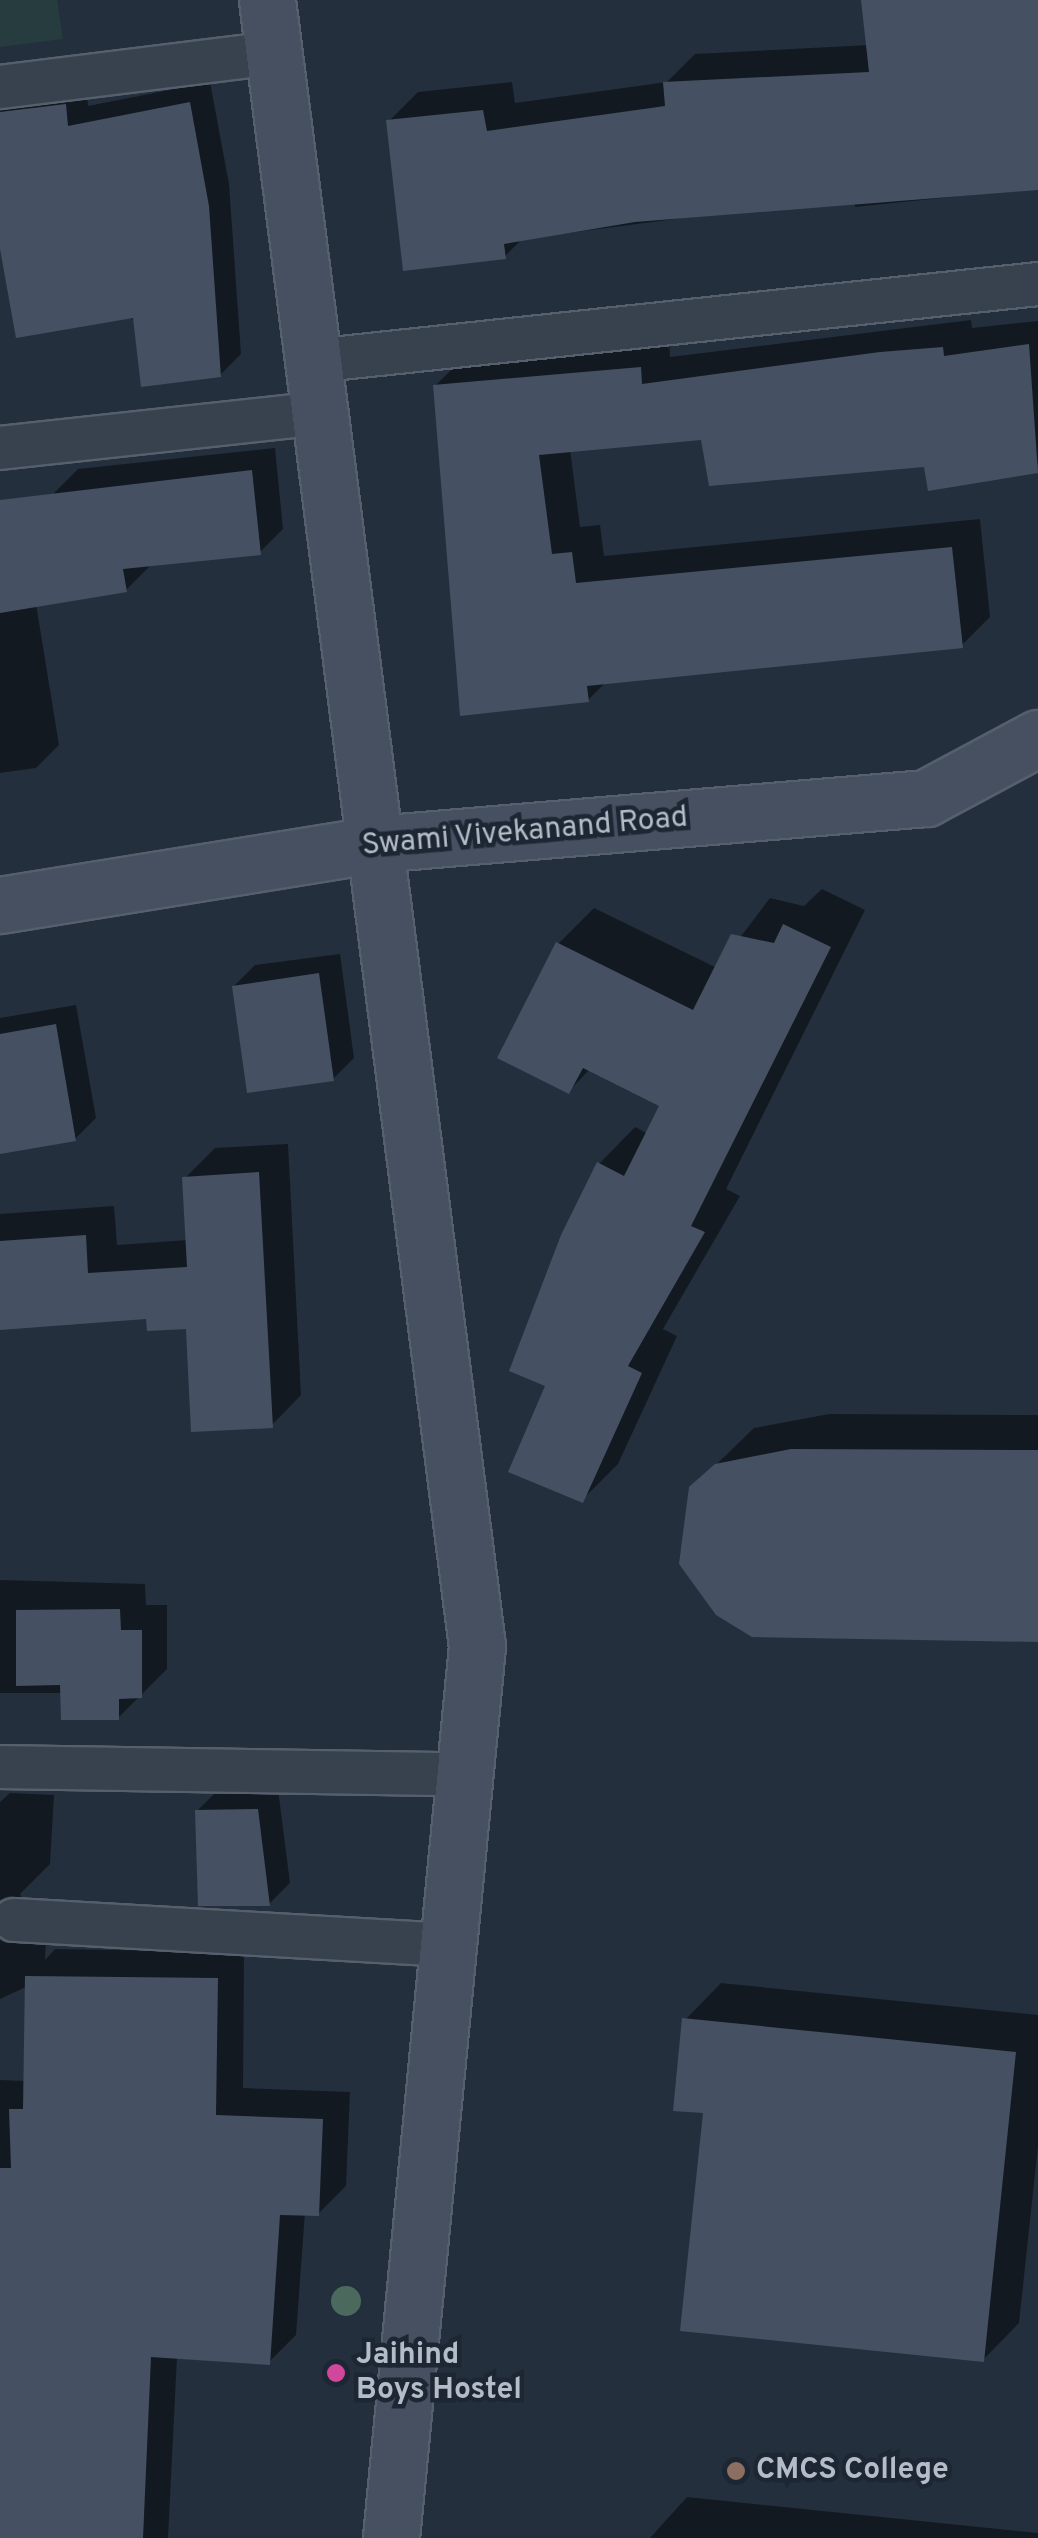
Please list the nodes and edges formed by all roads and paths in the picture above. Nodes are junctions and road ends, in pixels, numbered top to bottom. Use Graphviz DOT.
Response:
graph roads {
  1 [pos="270,26"];
  2 [pos="0,88"];
  3 [pos="1038,284"];
  4 [pos="316,387"];
  5 [pos="0,448"];
  6 [pos="1038,738"];
  7 [pos="375,844"];
  8 [pos="0,905"];
  9 [pos="0,1767"];
  10 [pos="465,1774"];
  11 [pos="14,1920"];
  12 [pos="448,1945"];
  13 [pos="392,2538"];
  1 -- 2 [label="street"];
  1 -- 4 [label="street"];
  3 -- 4 [label="street"];
  4 -- 5 [label="street"];
  4 -- 7 [label="street"];
  6 -- 7 [label="street, Swami Vivekanand Road"];
  7 -- 8 [label="street, Swami Vivekanand Road"];
  7 -- 10 [label="street"];
  9 -- 10 [label="street"];
  10 -- 12 [label="street"];
  11 -- 12 [label="street"];
  12 -- 13 [label="street"];
}
